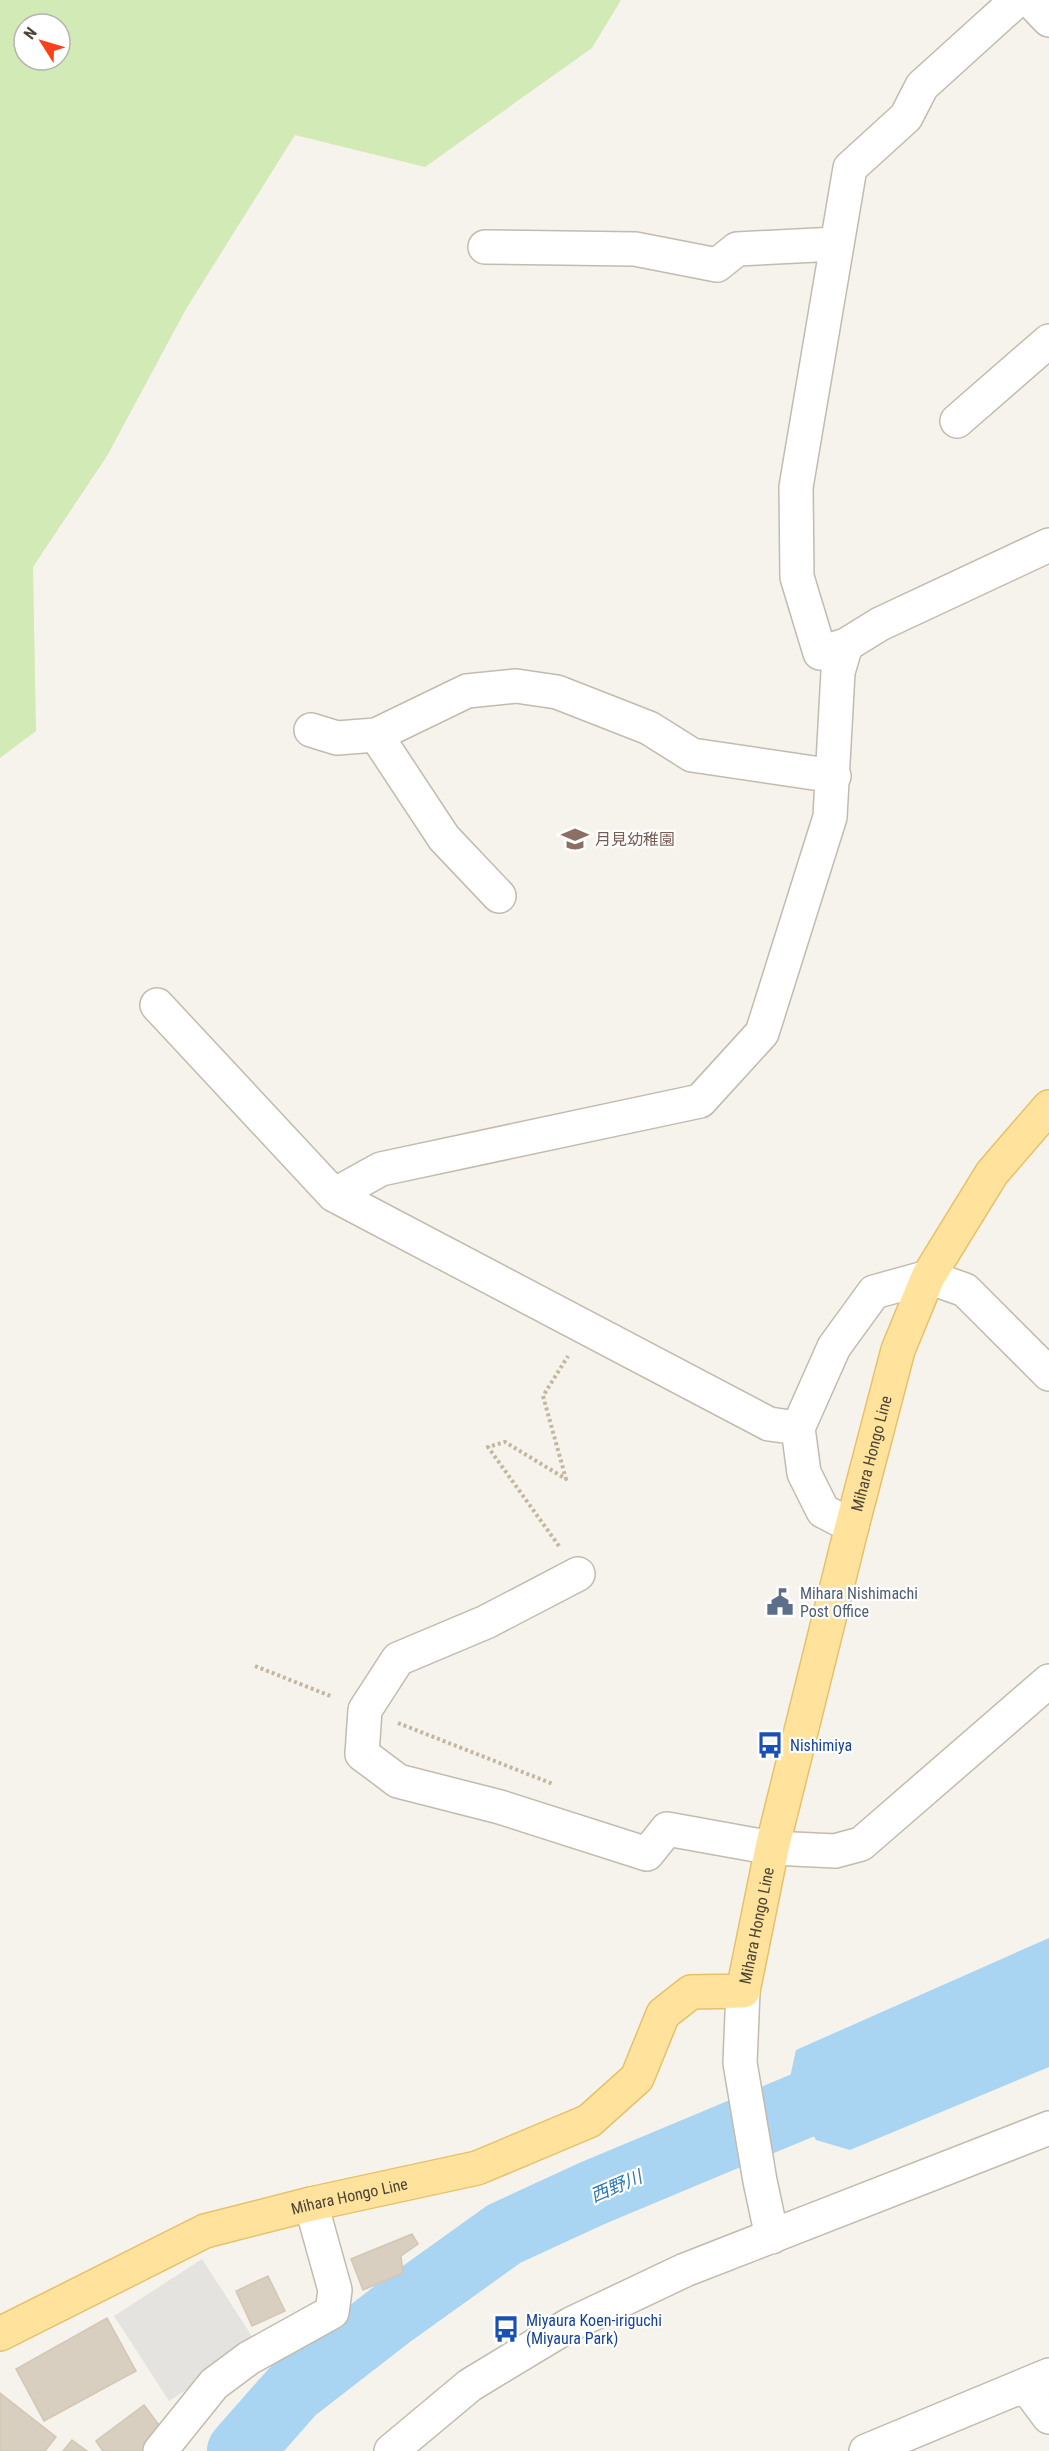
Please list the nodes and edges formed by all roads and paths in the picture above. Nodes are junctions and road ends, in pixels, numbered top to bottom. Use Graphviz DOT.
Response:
graph roads {
  1 [pos="1017,0"];
  2 [pos="1030,0"];
  3 [pos="1049,20"];
  4 [pos="836,244"];
  5 [pos="485,247"];
  6 [pos="1049,341"];
  7 [pos="957,421"];
  8 [pos="1049,545"];
  9 [pos="846,645"];
  10 [pos="311,730"];
  11 [pos="376,735"];
  12 [pos="834,776"];
  13 [pos="500,896"];
  14 [pos="157,1005"];
  15 [pos="1049,1107"];
  16 [pos="334,1195"];
  17 [pos="928,1277"];
  18 [pos="585,1327"];
  19 [pos="1049,1374"];
  20 [pos="798,1428"];
  21 [pos="852,1526"];
  22 [pos="578,1574"];
  23 [pos="255,1666"];
  24 [pos="1049,1681"];
  25 [pos="365,1710"];
  26 [pos="559,1786"];
  27 [pos="772,1848"];
  28 [pos="743,1991"];
  29 [pos="1049,2128"];
  30 [pos="311,2204"];
  31 [pos="772,2237"];
  32 [pos="0,2334"];
  33 [pos="1037,2380"];
  34 [pos="1049,2416"];
  35 [pos="160,2451"];
  36 [pos="392,2451"];
  37 [pos="866,2451"];
  1 -- 4 [label="street"];
  2 -- 3 [label="street"];
  4 -- 5 [label="street"];
  4 -- 9 [label="street"];
  6 -- 7 [label="street"];
  8 -- 9 [label="street"];
  9 -- 12 [label="street"];
  10 -- 11 [label="street"];
  11 -- 12 [label="street"];
  11 -- 13 [label="street"];
  12 -- 16 [label="street"];
  14 -- 16 [label="street"];
  15 -- 17 [label="main road, Mihara Hongo Line"];
  16 -- 18 [label="street"];
  17 -- 19 [label="street"];
  17 -- 20 [label="street"];
  17 -- 21 [label="main road, Mihara Hongo Line"];
  18 -- 20 [label="street"];
  18 -- 22 [label="path"];
  20 -- 21 [label="street"];
  21 -- 27 [label="main road, Mihara Hongo Line"];
  22 -- 25 [label="street"];
  23 -- 25 [label="path"];
  24 -- 27 [label="street"];
  25 -- 26 [label="path"];
  25 -- 27 [label="street"];
  27 -- 28 [label="main road, Mihara Hongo Line"];
  28 -- 30 [label="main road, Mihara Hongo Line"];
  28 -- 31 [label="street"];
  29 -- 31 [label="street"];
  30 -- 32 [label="main road, Mihara Hongo Line"];
  30 -- 35 [label="street"];
  31 -- 36 [label="street"];
  33 -- 34 [label="street"];
  33 -- 37 [label="street"];
}
